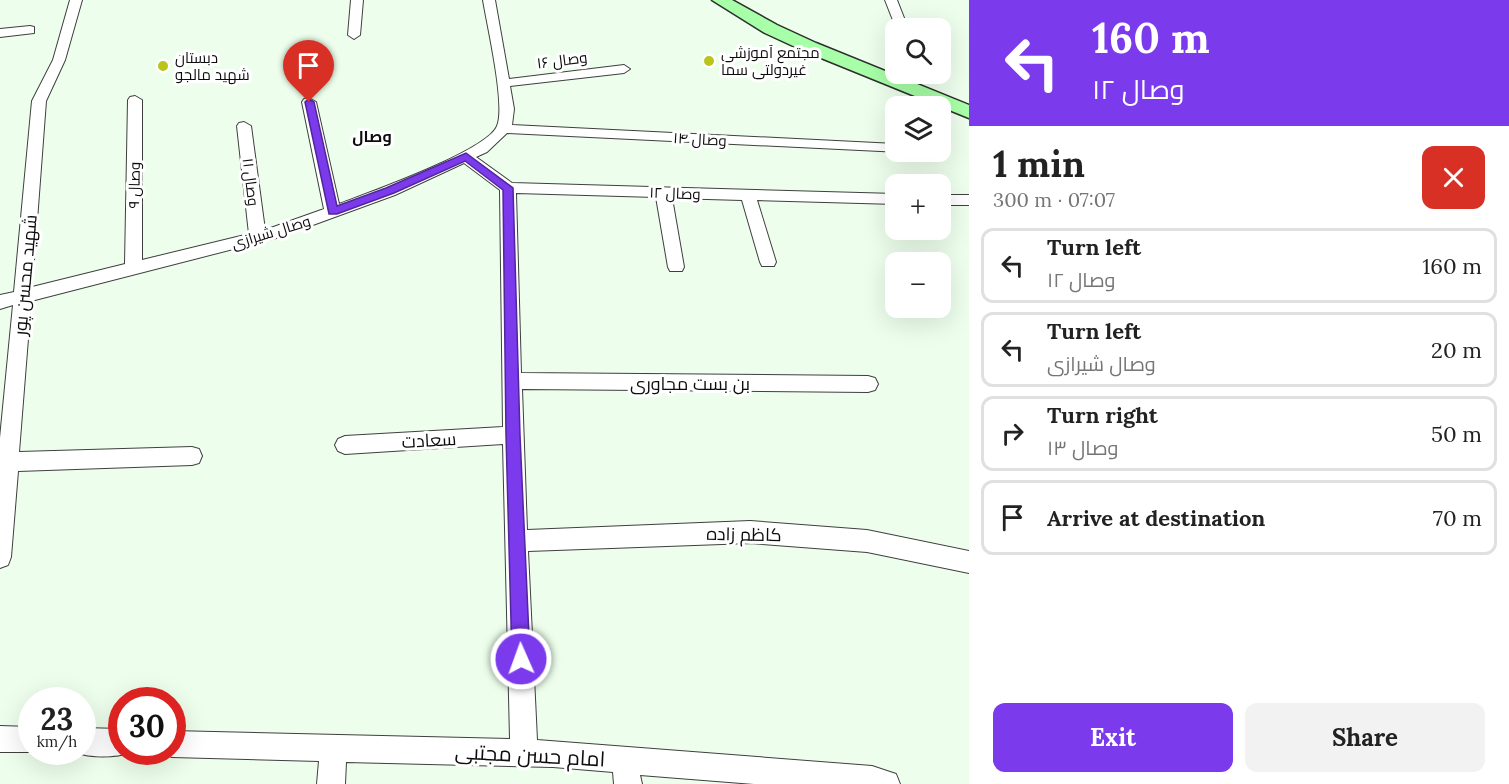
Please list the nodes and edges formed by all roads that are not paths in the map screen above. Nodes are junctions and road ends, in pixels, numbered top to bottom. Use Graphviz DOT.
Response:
graph roads {
  1 [pos="76,0"];
  2 [pos="357,0"];
  3 [pos="489,0"];
  4 [pos="720,0"];
  5 [pos="746,0"];
  6 [pos="891,0"];
  7 [pos="899,18"];
  8 [pos="30,30"];
  9 [pos="0,33"];
  10 [pos="354,35"];
  11 [pos="885,65"];
  12 [pos="624,69"];
  13 [pos="504,83"];
  14 [pos="929,84"];
  15 [pos="135,100"];
  16 [pos="309,102"];
  17 [pos="968,109"];
  18 [pos="244,126"];
  19 [pos="504,129"];
  20 [pos="885,148"];
  21 [pos="466,157"];
  22 [pos="508,188"];
  23 [pos="663,192"];
  24 [pos="748,195"];
  25 [pos="885,199"];
  26 [pos="951,200"];
  27 [pos="969,201"];
  28 [pos="333,212"];
  29 [pos="258,238"];
  30 [pos="768,262"];
  31 [pos="676,267"];
  32 [pos="133,269"];
  33 [pos="24,296"];
  34 [pos="0,302"];
  35 [pos="512,381"];
  36 [pos="868,384"];
  37 [pos="513,435"];
  38 [pos="345,445"];
  39 [pos="192,456"];
  40 [pos="9,462"];
  41 [pos="517,541"];
  42 [pos="0,557"];
  43 [pos="969,562"];
  44 [pos="0,739"];
  45 [pos="18,740"];
  46 [pos="186,744"];
  47 [pos="334,748"];
  48 [pos="524,753"];
  49 [pos="627,772"];
  50 [pos="331,784"];
  51 [pos="886,784"];
  1 -- 33 [label="street, شهید محسن پور"];
  2 -- 10 [label="street"];
  3 -- 13 [label="street"];
  4 -- 17 [label="main road"];
  5 -- 11 [label="main road"];
  6 -- 7 [label="street"];
  8 -- 9 [label="street"];
  12 -- 13 [label="street, وصال ۱۶"];
  13 -- 19 [label="street"];
  14 -- 17 [label="main road"];
  15 -- 32 [label="street, وصال ۹"];
  16 -- 28 [label="street"];
  18 -- 29 [label="street, وصال ۱۱"];
  19 -- 20 [label="street, وصال ۱۴"];
  19 -- 21 [label="street, وصال شیرازی"];
  21 -- 22 [label="street"];
  21 -- 28 [label="street, وصال شیرازی"];
  22 -- 23 [label="street, وصال ۱۲"];
  22 -- 35 [label="street"];
  23 -- 24 [label="street, وصال ۱۲"];
  23 -- 31 [label="street"];
  24 -- 25 [label="street, وصال ۱۲"];
  24 -- 30 [label="street"];
  26 -- 27 [label="street"];
  28 -- 29 [label="street, وصال شیرازی"];
  29 -- 32 [label="street, وصال شیرازی"];
  32 -- 33 [label="street, وصال شیرازی"];
  33 -- 34 [label="street, وصال شیرازی"];
  33 -- 40 [label="street, شهید محسن پور"];
  35 -- 36 [label="street, بن بست مجاوری"];
  35 -- 37 [label="street"];
  37 -- 38 [label="street, سعادت"];
  37 -- 41 [label="street"];
  39 -- 40 [label="street"];
  40 -- 42 [label="street, شهید محسن پور"];
  41 -- 43 [label="street, کاظم زاده"];
  41 -- 48 [label="street"];
  44 -- 45 [label="street"];
  46 -- 47 [label="street, امام حسن مجتبی"];
  47 -- 48 [label="street, امام حسن مجتبی"];
  47 -- 50 [label="street"];
  48 -- 49 [label="street, امام حسن مجتبی"];
  49 -- 51 [label="street, امام حسن مجتبی"];
}
